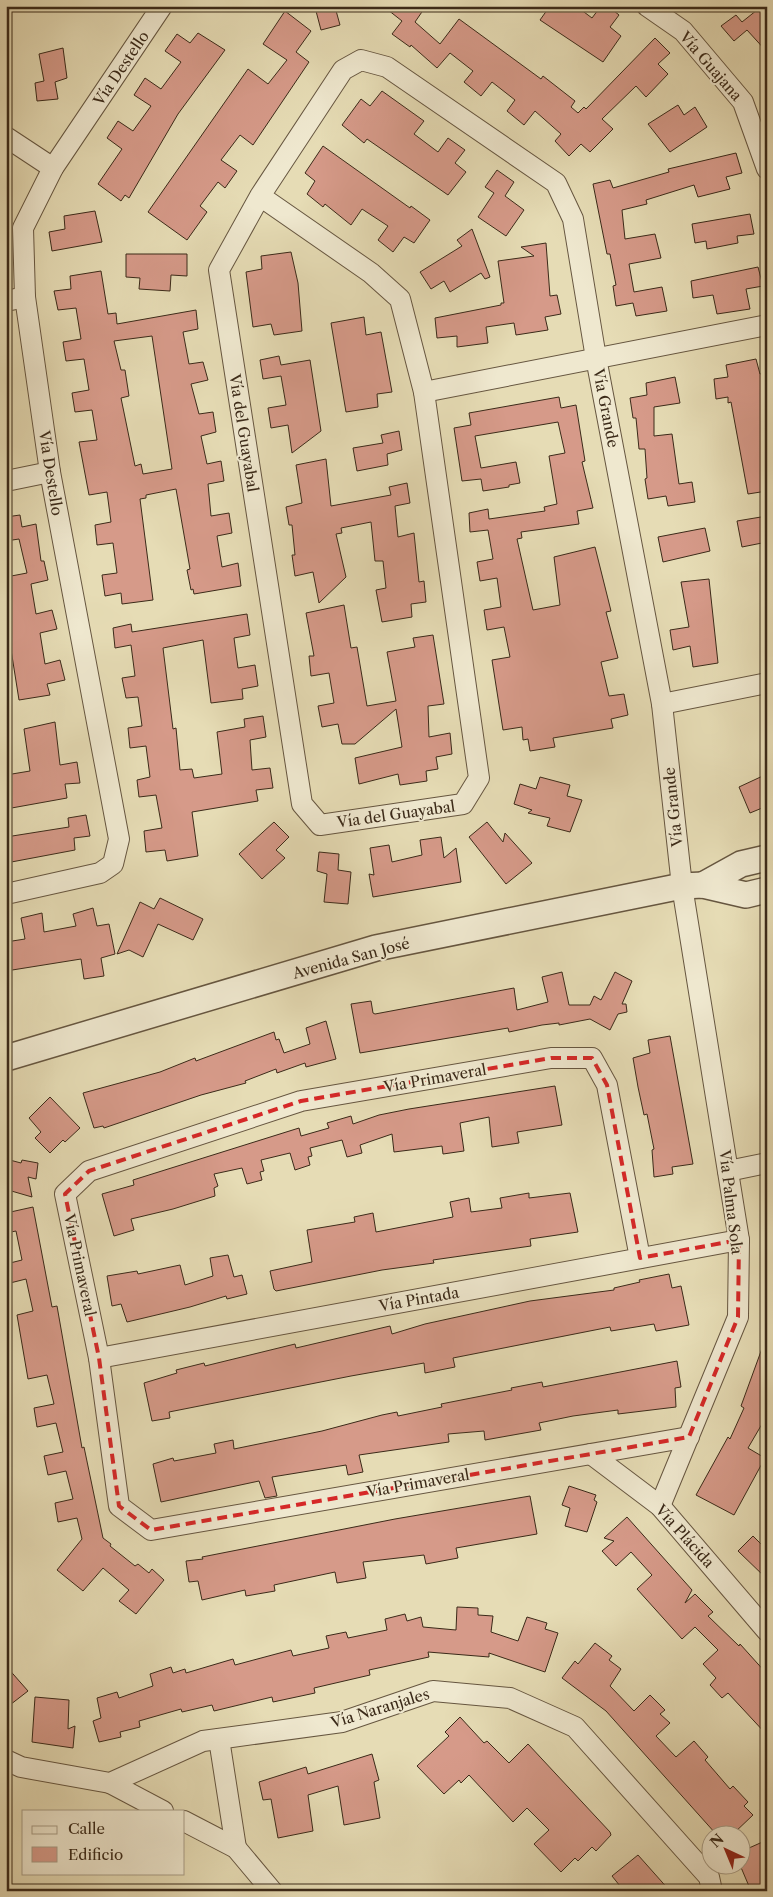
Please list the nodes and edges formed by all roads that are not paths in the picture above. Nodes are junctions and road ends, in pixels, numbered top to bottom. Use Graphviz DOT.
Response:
graph roads {
  1 [pos="162,6"];
  2 [pos="647,6"];
  3 [pos="343,70"];
  4 [pos="6,137"];
  5 [pos="54,168"];
  6 [pos="767,169"];
  7 [pos="260,196"];
  8 [pos="16,299"];
  9 [pos="767,325"];
  10 [pos="596,358"];
  11 [pos="424,392"];
  12 [pos="50,472"];
  13 [pos="6,481"];
  14 [pos="767,683"];
  15 [pos="662,704"];
  16 [pos="767,858"];
  17 [pos="693,885"];
  18 [pos="767,890"];
  19 [pos="6,894"];
  20 [pos="6,1058"];
  21 [pos="767,1163"];
  22 [pos="728,1171"];
  23 [pos="739,1240"];
  24 [pos="640,1258"];
  25 [pos="99,1358"];
  26 [pos="689,1437"];
  27 [pos="591,1454"];
  28 [pos="660,1506"];
  29 [pos="767,1631"];
  30 [pos="219,1739"];
  31 [pos="6,1760"];
  32 [pos="110,1783"];
  33 [pos="161,1810"];
  34 [pos="185,1822"];
  35 [pos="236,1848"];
  36 [pos="272,1891"];
  37 [pos="712,1891"];
  1 -- 5 [label="street, Vía Destello"];
  2 -- 6 [label="street, Vía Guajana"];
  3 -- 7 [label="street, Vía del Guayabal"];
  3 -- 10 [label="street, Vía Grande"];
  4 -- 5 [label="street"];
  5 -- 8 [label="street, Vía Destello"];
  7 -- 11 [label="street, Vía del Guayabal"];
  7 -- 11 [label="street, Vía del Guayabal"];
  8 -- 12 [label="street, Vía Destello"];
  9 -- 10 [label="street"];
  10 -- 11 [label="street"];
  10 -- 15 [label="street, Vía Grande"];
  12 -- 13 [label="street"];
  12 -- 19 [label="street, Vía Destello"];
  14 -- 15 [label="street"];
  15 -- 17 [label="street, Vía Grande"];
  16 -- 17 [label="street, Avenida San José"];
  17 -- 18 [label="street, Avenida San José"];
  17 -- 20 [label="street, Avenida San José"];
  17 -- 22 [label="street, Vía Palma Sola"];
  21 -- 22 [label="street"];
  22 -- 23 [label="street, Vía Palma Sola"];
  23 -- 24 [label="street, Vía Pintada"];
  23 -- 26 [label="street, Vía Palma Sola"];
  24 -- 25 [label="street, Vía Pintada"];
  24 -- 25 [label="street, Vía Primaveral"];
  25 -- 27 [label="street, Vía Primaveral"];
  26 -- 27 [label="street, Vía Primaveral"];
  26 -- 28 [label="street, Vía Palma Sola"];
  27 -- 28 [label="street, Vía Plácida"];
  28 -- 29 [label="street, Vía Plácida"];
  30 -- 32 [label="street, Vía Naranjales"];
  30 -- 35 [label="street"];
  30 -- 37 [label="street, Vía Naranjales"];
  31 -- 32 [label="street"];
  32 -- 33 [label="street"];
  34 -- 35 [label="street"];
  35 -- 36 [label="street"];
}
